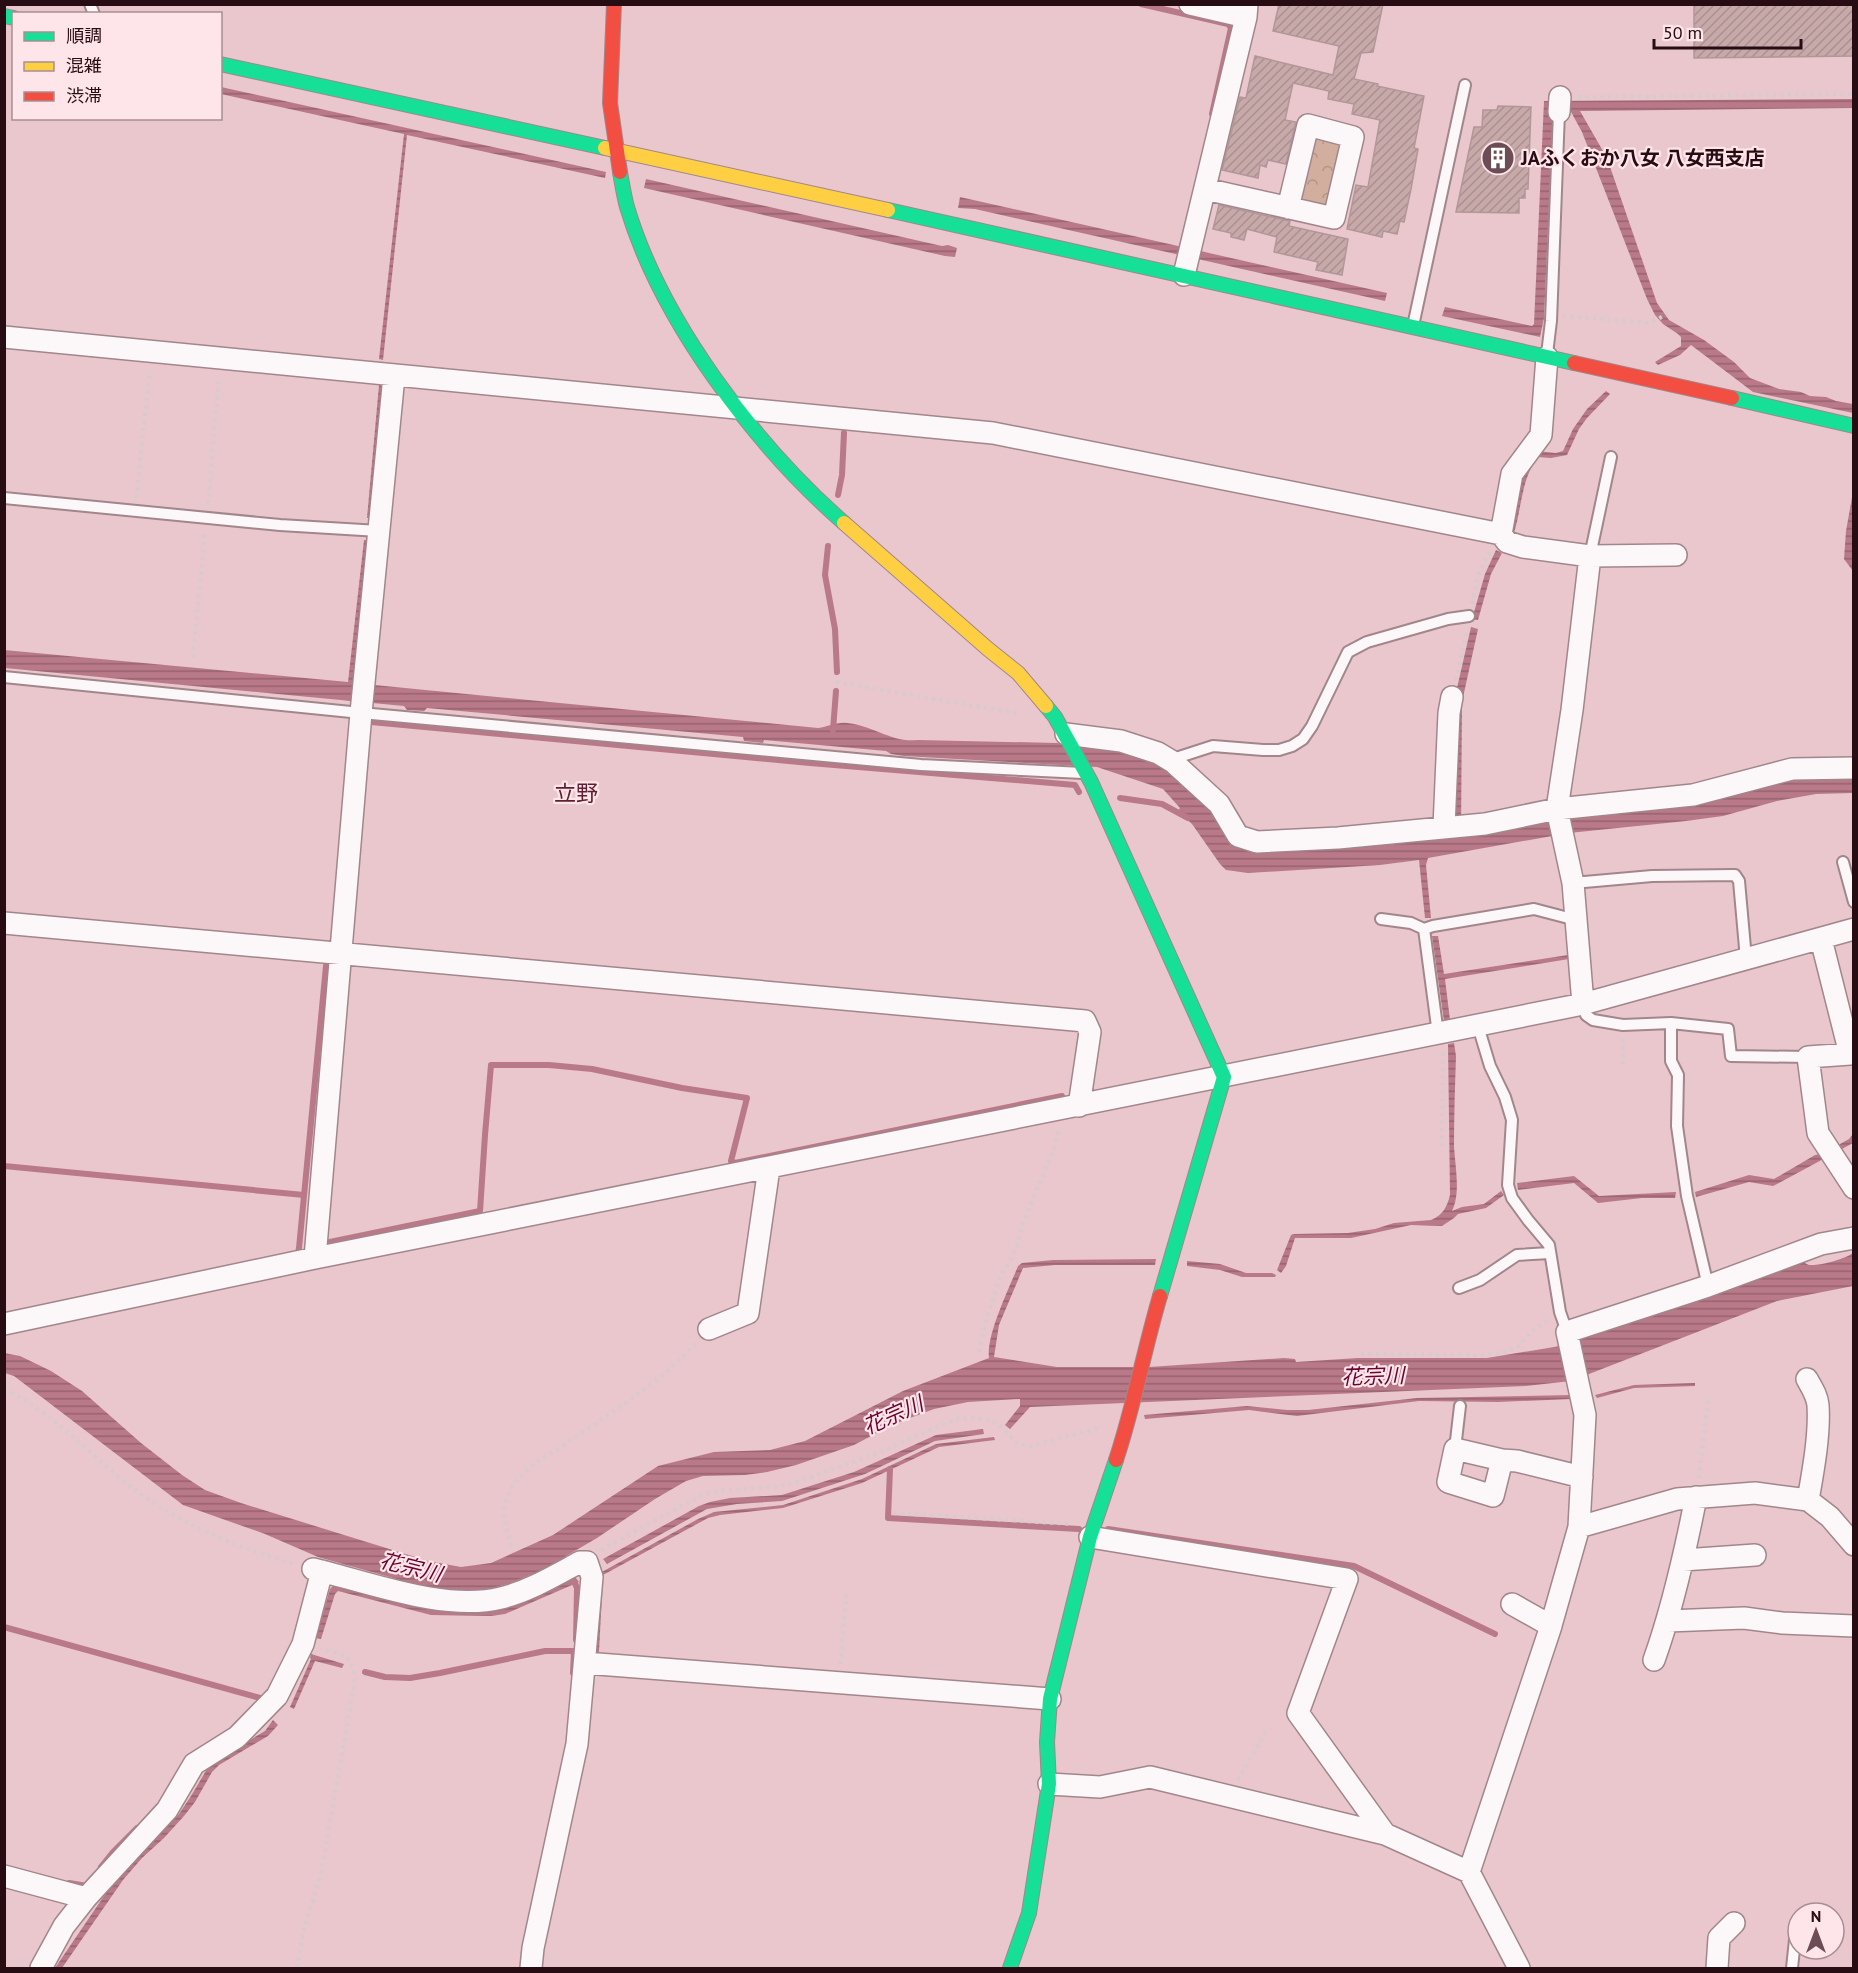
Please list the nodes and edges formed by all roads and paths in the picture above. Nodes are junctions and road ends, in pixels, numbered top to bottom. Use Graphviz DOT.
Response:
graph roads {
  1 [pos="614,4"];
  2 [pos="1190,4"];
  3 [pos="1247,11"];
  4 [pos="222,64"];
  5 [pos="1465,85"];
  6 [pos="1854,94"];
  7 [pos="1559,104"];
  8 [pos="616,150"];
  9 [pos="1205,189"];
  10 [pos="1288,208"];
  11 [pos="1184,275"];
  12 [pos="1668,314"];
  13 [pos="1551,315"];
  14 [pos="1413,327"];
  15 [pos="4,337"];
  16 [pos="152,352"];
  17 [pos="1547,357"];
  18 [pos="394,376"];
  19 [pos="738,408"];
  20 [pos="1854,426"];
  21 [pos="1611,457"];
  22 [pos="4,498"];
  23 [pos="134,511"];
  24 [pos="379,531"];
  25 [pos="1502,534"];
  26 [pos="1676,555"];
  27 [pos="1590,556"];
  28 [pos="1469,616"];
  29 [pos="4,677"];
  30 [pos="836,682"];
  31 [pos="1452,697"];
  32 [pos="362,709"];
  33 [pos="1061,725"];
  34 [pos="1173,762"];
  35 [pos="1854,768"];
  36 [pos="1086,773"];
  37 [pos="1557,809"];
  38 [pos="1444,827"];
  39 [pos="1843,862"];
  40 [pos="1572,883"];
  41 [pos="1854,902"];
  42 [pos="1381,919"];
  43 [pos="1576,920"];
  44 [pos="4,923"];
  45 [pos="1424,929"];
  46 [pos="1854,929"];
  47 [pos="1821,939"];
  48 [pos="340,954"];
  49 [pos="1746,958"];
  50 [pos="1583,1004"];
  51 [pos="1671,1023"];
  52 [pos="1623,1025"];
  53 [pos="1478,1026"];
  54 [pos="1438,1034"];
  55 [pos="1808,1057"];
  56 [pos="1623,1066"];
  57 [pos="1224,1077"];
  58 [pos="1069,1108"];
  59 [pos="1442,1146"];
  60 [pos="769,1168"];
  61 [pos="1854,1188"];
  62 [pos="1854,1238"];
  63 [pos="1550,1253"];
  64 [pos="315,1258"];
  65 [pos="1708,1286"];
  66 [pos="1459,1288"];
  67 [pos="1564,1322"];
  68 [pos="4,1324"];
  69 [pos="709,1329"];
  70 [pos="979,1352"];
  71 [pos="1361,1354"];
  72 [pos="1807,1379"];
  73 [pos="4,1389"];
  74 [pos="1708,1400"];
  75 [pos="1460,1406"];
  76 [pos="1125,1432"];
  77 [pos="1455,1449"];
  78 [pos="1502,1460"];
  79 [pos="1582,1477"];
  80 [pos="1696,1497"];
  81 [pos="1808,1500"];
  82 [pos="893,1513"];
  83 [pos="1854,1516"];
  84 [pos="1579,1527"];
  85 [pos="1092,1531"];
  86 [pos="1853,1544"];
  87 [pos="512,1546"];
  88 [pos="1755,1555"];
  89 [pos="1683,1560"];
  90 [pos="580,1562"];
  91 [pos="317,1570"];
  92 [pos="847,1590"];
  93 [pos="1512,1604"];
  94 [pos="1668,1621"];
  95 [pos="1551,1626"];
  96 [pos="1854,1626"];
  97 [pos="303,1644"];
  98 [pos="1653,1660"];
  99 [pos="585,1664"];
  100 [pos="843,1683"];
  101 [pos="1050,1699"];
  102 [pos="1268,1728"];
  103 [pos="1049,1784"];
  104 [pos="1229,1796"];
  105 [pos="1385,1834"];
  106 [pos="1469,1872"];
  107 [pos="4,1876"];
  108 [pos="86,1898"];
  109 [pos="1734,1923"];
  110 [pos="41,1968"];
  111 [pos="297,1968"];
  112 [pos="531,1968"];
  113 [pos="1010,1968"];
  114 [pos="1519,1968"];
  115 [pos="1718,1968"];
  1 -- 8 [label="street"];
  2 -- 3 [label="street"];
  3 -- 9 [label="street"];
  4 -- 8 [label="street"];
  5 -- 14 [label="lane"];
  6 -- 7 [label="path"];
  7 -- 13 [label="lane"];
  8 -- 11 [label="street"];
  8 -- 19 [label="street"];
  9 -- 10 [label="street"];
  9 -- 11 [label="street"];
  11 -- 14 [label="street"];
  12 -- 13 [label="path"];
  13 -- 17 [label="lane"];
  14 -- 17 [label="street"];
  15 -- 16 [label="street"];
  16 -- 18 [label="street"];
  16 -- 23 [label="path"];
  17 -- 20 [label="street"];
  17 -- 25 [label="street"];
  18 -- 19 [label="street"];
  18 -- 24 [label="street"];
  19 -- 25 [label="street"];
  19 -- 33 [label="street"];
  21 -- 27 [label="lane"];
  22 -- 23 [label="lane"];
  23 -- 24 [label="lane"];
  24 -- 32 [label="street"];
  25 -- 27 [label="street"];
  26 -- 27 [label="street"];
  27 -- 37 [label="street"];
  28 -- 34 [label="lane"];
  29 -- 32 [label="lane"];
  30 -- 33 [label="path"];
  31 -- 38 [label="street"];
  32 -- 36 [label="lane"];
  32 -- 48 [label="street"];
  33 -- 34 [label="street"];
  33 -- 36 [label="street"];
  34 -- 38 [label="street"];
  35 -- 37 [label="street"];
  36 -- 57 [label="street"];
  37 -- 38 [label="street"];
  37 -- 40 [label="street"];
  39 -- 41 [label="lane"];
  40 -- 43 [label="street"];
  40 -- 49 [label="lane"];
  42 -- 45 [label="lane"];
  43 -- 45 [label="lane"];
  43 -- 50 [label="street"];
  44 -- 48 [label="street"];
  45 -- 54 [label="lane"];
  46 -- 47 [label="street"];
  47 -- 49 [label="street"];
  47 -- 55 [label="street"];
  48 -- 58 [label="street"];
  48 -- 64 [label="street"];
  49 -- 50 [label="street"];
  50 -- 52 [label="lane"];
  50 -- 53 [label="street"];
  51 -- 52 [label="lane"];
  51 -- 55 [label="lane"];
  51 -- 65 [label="lane"];
  52 -- 56 [label="path"];
  53 -- 54 [label="street"];
  53 -- 63 [label="lane"];
  54 -- 57 [label="street"];
  54 -- 59 [label="path"];
  55 -- 61 [label="street"];
  57 -- 58 [label="street"];
  57 -- 76 [label="street"];
  58 -- 60 [label="street"];
  58 -- 70 [label="path"];
  60 -- 64 [label="street"];
  60 -- 69 [label="street"];
  62 -- 65 [label="street"];
  63 -- 66 [label="lane"];
  63 -- 67 [label="lane"];
  64 -- 68 [label="street"];
  65 -- 67 [label="street"];
  67 -- 71 [label="path"];
  67 -- 79 [label="street"];
  69 -- 87 [label="path"];
  72 -- 81 [label="street"];
  73 -- 91 [label="path"];
  74 -- 80 [label="path"];
  75 -- 77 [label="lane"];
  76 -- 85 [label="street"];
  76 -- 90 [label="path"];
  77 -- 78 [label="street"];
  77 -- 78 [label="street"];
  78 -- 79 [label="street"];
  79 -- 84 [label="street"];
  80 -- 81 [label="street"];
  80 -- 84 [label="street"];
  80 -- 89 [label="street"];
  81 -- 86 [label="street"];
  82 -- 85 [label="path"];
  83 -- 86 [label="street"];
  84 -- 95 [label="street"];
  85 -- 101 [label="street"];
  85 -- 105 [label="street"];
  88 -- 89 [label="street"];
  89 -- 94 [label="street"];
  90 -- 91 [label="street"];
  90 -- 99 [label="street"];
  91 -- 97 [label="street"];
  92 -- 100 [label="path"];
  93 -- 95 [label="street"];
  94 -- 96 [label="street"];
  94 -- 98 [label="street"];
  95 -- 106 [label="street"];
  97 -- 108 [label="street"];
  97 -- 111 [label="path"];
  99 -- 100 [label="street"];
  99 -- 112 [label="street"];
  100 -- 101 [label="street"];
  101 -- 103 [label="street"];
  102 -- 104 [label="path"];
  103 -- 104 [label="street"];
  103 -- 113 [label="street"];
  104 -- 105 [label="street"];
  105 -- 106 [label="street"];
  106 -- 114 [label="street"];
  107 -- 108 [label="street"];
  108 -- 110 [label="street"];
  109 -- 115 [label="street"];
}
